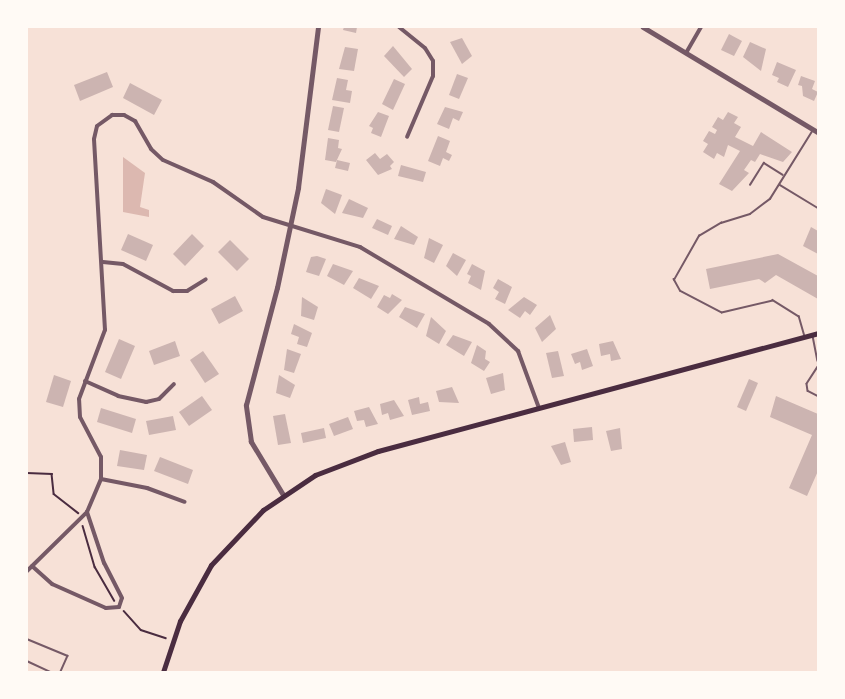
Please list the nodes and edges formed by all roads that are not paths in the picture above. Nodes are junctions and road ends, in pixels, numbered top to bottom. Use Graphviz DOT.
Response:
graph roads {
  1 [pos="318,27"];
  2 [pos="399,27"];
  3 [pos="643,27"];
  4 [pos="701,27"];
  5 [pos="686,53"];
  6 [pos="816,130"];
  7 [pos="407,137"];
  8 [pos="784,176"];
  9 [pos="779,184"];
  10 [pos="750,185"];
  11 [pos="818,208"];
  12 [pos="290,227"];
  13 [pos="102,262"];
  14 [pos="206,279"];
  15 [pos="815,334"];
  16 [pos="805,337"];
  17 [pos="818,361"];
  18 [pos="818,367"];
  19 [pos="84,381"];
  20 [pos="174,384"];
  21 [pos="818,396"];
  22 [pos="539,409"];
  23 [pos="101,479"];
  24 [pos="283,495"];
  25 [pos="185,502"];
  26 [pos="87,512"];
  27 [pos="32,566"];
  28 [pos="27,571"];
  29 [pos="27,639"];
  30 [pos="27,661"];
  31 [pos="51,672"];
  32 [pos="61,672"];
  33 [pos="163,672"];
  1 -- 12 [label="street"];
  2 -- 7 [label="street"];
  3 -- 5 [label="street"];
  4 -- 5 [label="street"];
  5 -- 6 [label="street"];
  6 -- 8 [label="lane"];
  8 -- 9 [label="lane"];
  8 -- 10 [label="lane"];
  9 -- 11 [label="lane"];
  9 -- 16 [label="lane"];
  12 -- 13 [label="street"];
  12 -- 22 [label="street"];
  12 -- 24 [label="street"];
  13 -- 14 [label="street"];
  13 -- 19 [label="street"];
  15 -- 16 [label="main road"];
  15 -- 17 [label="lane"];
  16 -- 22 [label="main road"];
  18 -- 21 [label="lane"];
  19 -- 20 [label="street"];
  19 -- 23 [label="street"];
  22 -- 24 [label="main road"];
  23 -- 25 [label="street"];
  23 -- 26 [label="street"];
  24 -- 33 [label="main road"];
  26 -- 27 [label="street"];
  26 -- 27 [label="street"];
  27 -- 28 [label="street"];
  29 -- 32 [label="lane"];
  30 -- 31 [label="lane"];
}
